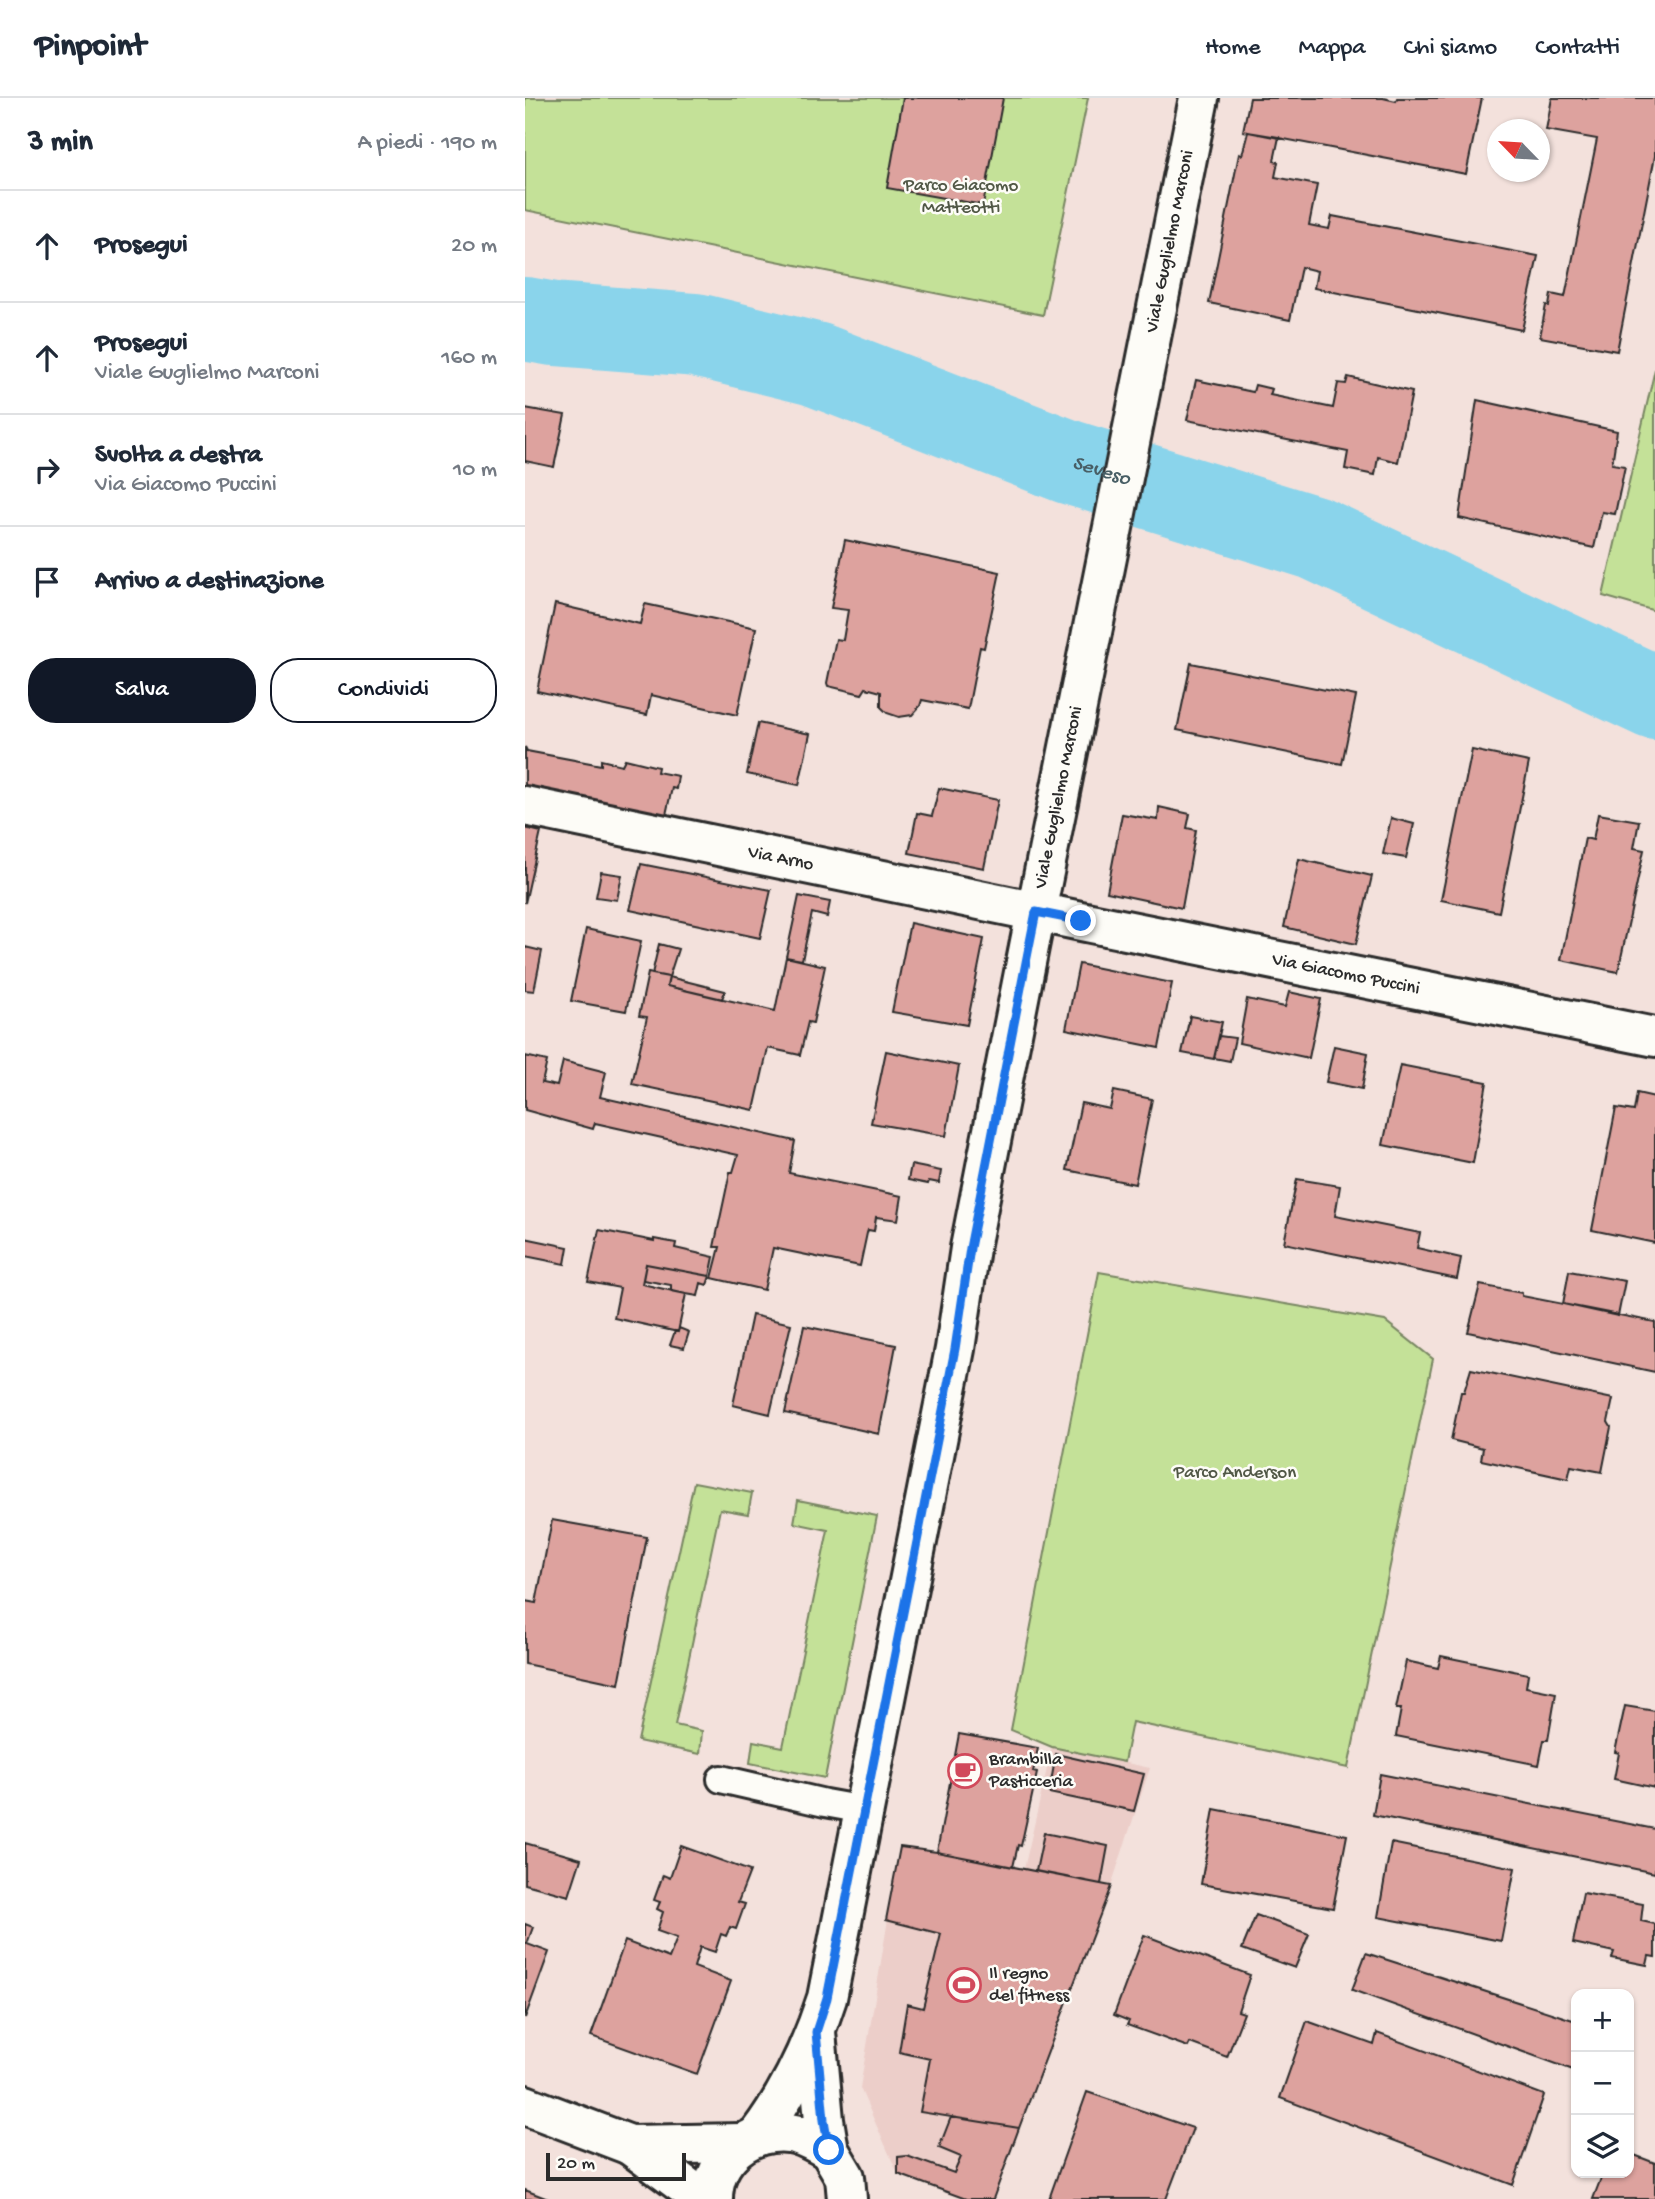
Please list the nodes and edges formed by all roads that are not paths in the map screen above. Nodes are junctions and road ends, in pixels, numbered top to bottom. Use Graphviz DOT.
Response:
graph roads {
  1 [pos="1199,98"];
  2 [pos="525,806"];
  3 [pos="1036,912"];
  4 [pos="1655,1037"];
  5 [pos="721,1779"];
  6 [pos="864,1810"];
  7 [pos="816,2032"];
  8 [pos="525,2105"];
  9 [pos="750,2139"];
  10 [pos="630,2145"];
  11 [pos="848,2181"];
  12 [pos="700,2199"];
  13 [pos="713,2199"];
  1 -- 3 [label="street, Viale Guglielmo Marconi"];
  2 -- 3 [label="street, Via Arno"];
  3 -- 4 [label="street, Via Giacomo Puccini"];
  3 -- 6 [label="street, Viale Guglielmo Marconi"];
  5 -- 6 [label="lane"];
  6 -- 7 [label="street, Viale Guglielmo Marconi"];
  7 -- 9 [label="street, Viale Guglielmo Marconi"];
  7 -- 11 [label="street"];
  8 -- 10 [label="street"];
  9 -- 10 [label="street"];
  9 -- 11 [label="street"];
  9 -- 13 [label="street, Viale Guglielmo Marconi"];
  10 -- 12 [label="street"];
}
